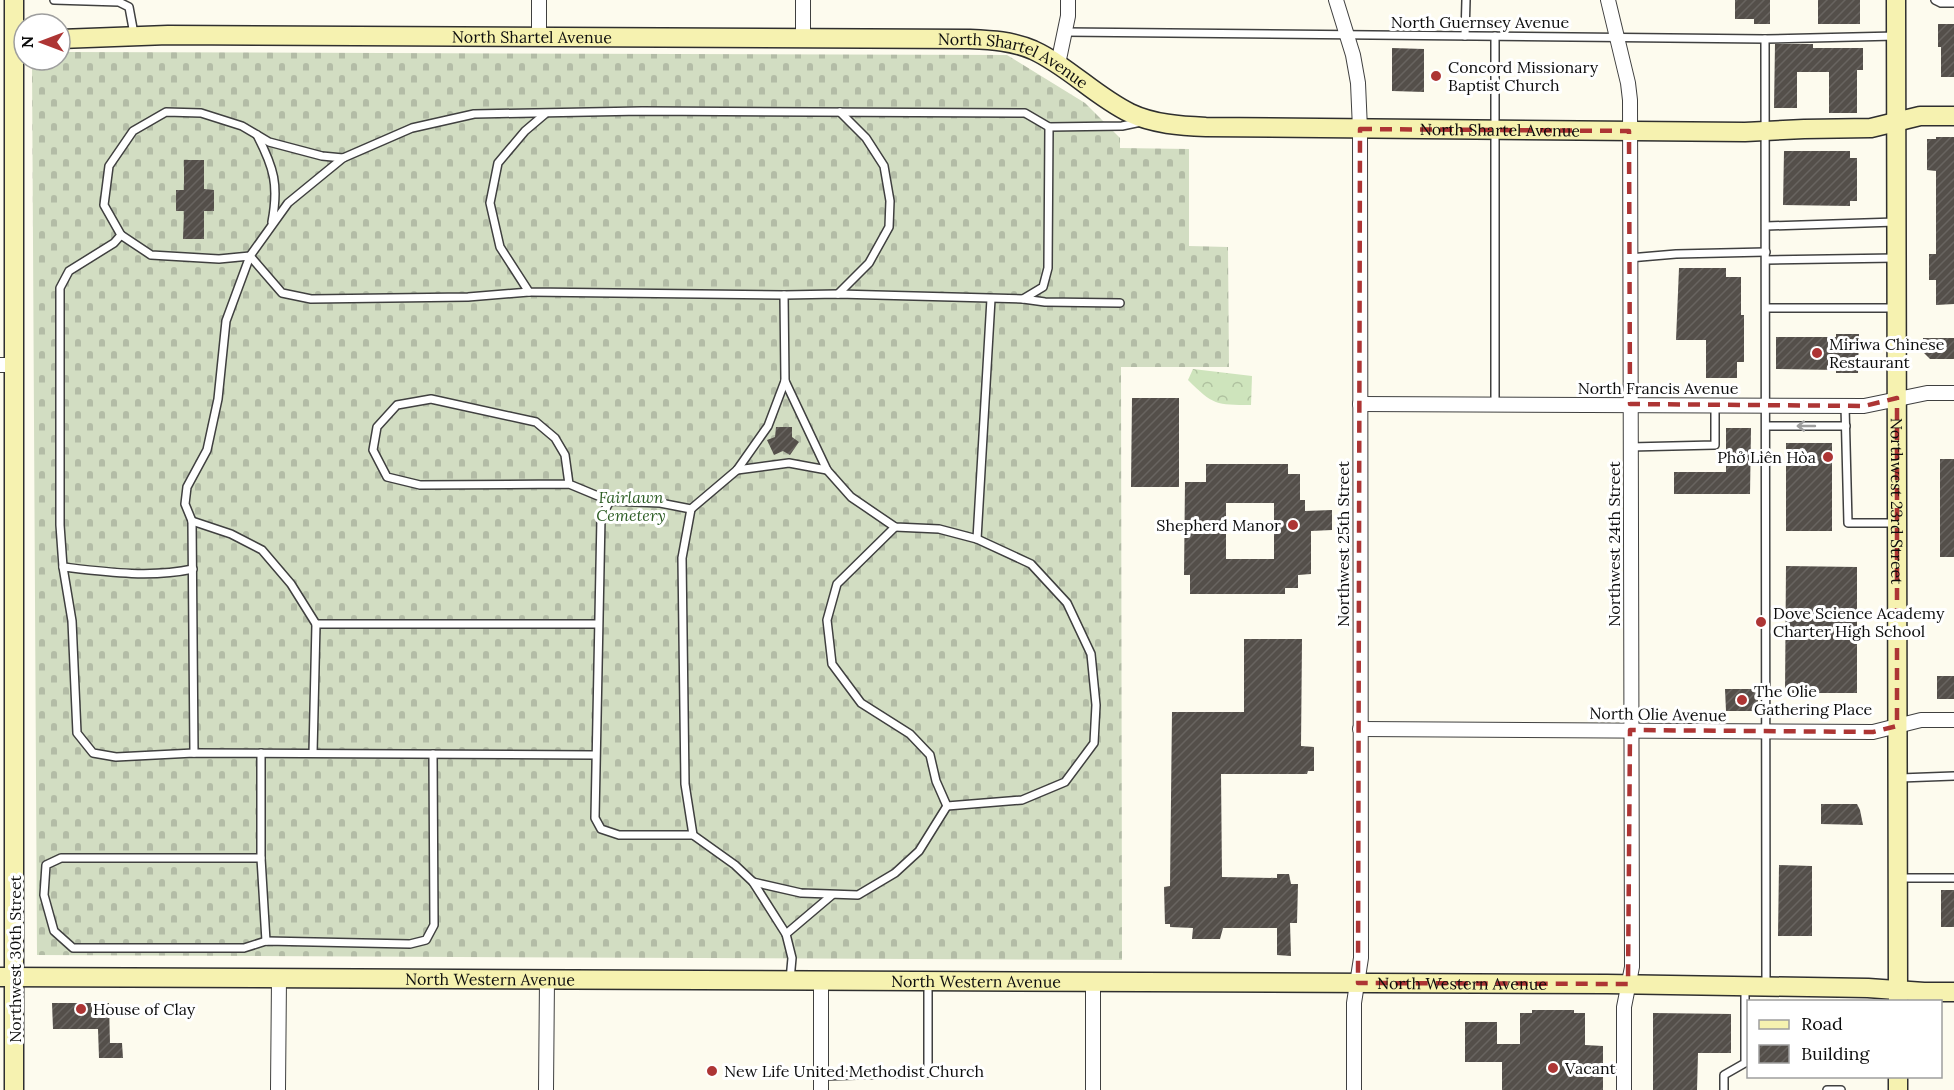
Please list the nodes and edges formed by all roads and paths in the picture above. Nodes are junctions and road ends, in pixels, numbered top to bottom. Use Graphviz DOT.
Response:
graph roads {
  1 [pos="14,0"];
  2 [pos="54,0"];
  3 [pos="539,0"];
  4 [pos="803,0"];
  5 [pos="1068,0"];
  6 [pos="1336,0"];
  7 [pos="1466,0"];
  8 [pos="1608,0"];
  9 [pos="1896,0"];
  10 [pos="1935,0"];
  11 [pos="1954,3"];
  12 [pos="1065,32"];
  13 [pos="1346,35"];
  14 [pos="134,36"];
  15 [pos="1465,36"];
  16 [pos="1495,36"];
  17 [pos="1616,36"];
  18 [pos="1896,36"];
  19 [pos="539,38"];
  20 [pos="72,39"];
  21 [pos="803,39"];
  22 [pos="1765,39"];
  23 [pos="9,43"];
  24 [pos="1058,64"];
  25 [pos="840,112"];
  26 [pos="545,114"];
  27 [pos="1954,116"];
  28 [pos="1152,120"];
  29 [pos="1896,122"];
  30 [pos="1049,127"];
  31 [pos="1360,129"];
  32 [pos="1494,130"];
  33 [pos="1629,131"];
  34 [pos="1766,132"];
  35 [pos="256,134"];
  36 [pos="343,158"];
  37 [pos="1896,222"];
  38 [pos="272,224"];
  39 [pos="1766,226"];
  40 [pos="121,235"];
  41 [pos="250,256"];
  42 [pos="1766,256"];
  43 [pos="1629,258"];
  44 [pos="1896,258"];
  45 [pos="530,292"];
  46 [pos="838,294"];
  47 [pos="784,295"];
  48 [pos="991,299"];
  49 [pos="1023,299"];
  50 [pos="1120,303"];
  51 [pos="1766,308"];
  52 [pos="1897,308"];
  53 [pos="7,365"];
  54 [pos="785,381"];
  55 [pos="1954,393"];
  56 [pos="1897,398"];
  57 [pos="1360,404"];
  58 [pos="1630,404"];
  59 [pos="1495,405"];
  60 [pos="1715,405"];
  61 [pos="1766,405"];
  62 [pos="1845,406"];
  63 [pos="1766,426"];
  64 [pos="1846,426"];
  65 [pos="1630,447"];
  66 [pos="736,470"];
  67 [pos="827,471"];
  68 [pos="569,484"];
  69 [pos="610,501"];
  70 [pos="691,509"];
  71 [pos="192,521"];
  72 [pos="1897,523"];
  73 [pos="895,527"];
  74 [pos="978,538"];
  75 [pos="63,567"];
  76 [pos="193,569"];
  77 [pos="316,624"];
  78 [pos="598,624"];
  79 [pos="7,662"];
  80 [pos="1954,720"];
  81 [pos="1897,726"];
  82 [pos="1360,729"];
  83 [pos="1630,730"];
  84 [pos="1765,732"];
  85 [pos="194,753"];
  86 [pos="261,753"];
  87 [pos="313,753"];
  88 [pos="433,754"];
  89 [pos="595,756"];
  90 [pos="1954,776"];
  91 [pos="1897,778"];
  92 [pos="947,806"];
  93 [pos="693,835"];
  94 [pos="261,858"];
  95 [pos="1898,878"];
  96 [pos="1954,878"];
  97 [pos="753,882"];
  98 [pos="832,895"];
  99 [pos="786,934"];
  100 [pos="266,941"];
  101 [pos="7,977"];
  102 [pos="279,978"];
  103 [pos="547,979"];
  104 [pos="790,980"];
  105 [pos="821,980"];
  106 [pos="928,981"];
  107 [pos="1093,982"];
  108 [pos="1358,983"];
  109 [pos="1628,984"];
  110 [pos="1745,986"];
  111 [pos="1767,986"];
  112 [pos="1954,992"];
  113 [pos="1898,996"];
  114 [pos="821,1083"];
  115 [pos="14,1090"];
  116 [pos="278,1090"];
  117 [pos="546,1090"];
  118 [pos="1093,1090"];
  119 [pos="1354,1090"];
  120 [pos="1624,1090"];
  121 [pos="1724,1090"];
  122 [pos="1827,1090"];
  123 [pos="1841,1090"];
  1 -- 23 [label="street, Northwest 30th Street"];
  2 -- 14 [label="lane"];
  3 -- 19 [label="street"];
  4 -- 21 [label="street"];
  5 -- 12 [label="street"];
  6 -- 13 [label="street, Northwest 25th Street"];
  7 -- 15 [label="lane"];
  8 -- 17 [label="street, Northwest 24th Street"];
  9 -- 18 [label="street, Northwest 23rd Street"];
  10 -- 11 [label="lane"];
  12 -- 13 [label="lane, North Guernsey Avenue"];
  12 -- 24 [label="street"];
  13 -- 15 [label="lane, North Guernsey Avenue"];
  13 -- 31 [label="street, Northwest 25th Street"];
  14 -- 19 [label="street, North Shartel Avenue"];
  14 -- 20 [label="street, North Shartel Avenue"];
  15 -- 16 [label="lane, North Guernsey Avenue"];
  16 -- 17 [label="lane, North Guernsey Avenue"];
  16 -- 32 [label="lane"];
  17 -- 22 [label="lane, North Guernsey Avenue"];
  17 -- 33 [label="street, Northwest 24th Street"];
  18 -- 22 [label="lane, North Guernsey Avenue"];
  18 -- 29 [label="street, Northwest 23rd Street"];
  19 -- 21 [label="street, North Shartel Avenue"];
  21 -- 24 [label="street, North Shartel Avenue"];
  22 -- 34 [label="lane"];
  23 -- 53 [label="street, Northwest 30th Street"];
  24 -- 28 [label="street, North Shartel Avenue"];
  25 -- 26 [label="lane"];
  25 -- 30 [label="lane"];
  25 -- 46 [label="lane"];
  26 -- 36 [label="lane"];
  26 -- 45 [label="lane"];
  27 -- 29 [label="street, North Shartel Avenue"];
  28 -- 30 [label="lane"];
  28 -- 31 [label="street, North Shartel Avenue"];
  29 -- 34 [label="street, North Shartel Avenue"];
  29 -- 37 [label="street, Northwest 23rd Street"];
  30 -- 49 [label="lane"];
  31 -- 32 [label="street, North Shartel Avenue"];
  31 -- 57 [label="street, Northwest 25th Street"];
  32 -- 33 [label="street, North Shartel Avenue"];
  32 -- 59 [label="lane"];
  33 -- 34 [label="street, North Shartel Avenue"];
  33 -- 43 [label="street, Northwest 24th Street"];
  34 -- 39 [label="lane"];
  35 -- 36 [label="lane"];
  35 -- 38 [label="lane"];
  35 -- 40 [label="lane"];
  36 -- 38 [label="lane"];
  37 -- 39 [label="lane"];
  37 -- 44 [label="street, Northwest 23rd Street"];
  38 -- 41 [label="lane"];
  39 -- 42 [label="lane"];
  40 -- 41 [label="lane"];
  40 -- 75 [label="lane"];
  41 -- 45 [label="lane"];
  41 -- 71 [label="lane"];
  42 -- 43 [label="lane"];
  42 -- 44 [label="lane"];
  42 -- 51 [label="lane"];
  43 -- 58 [label="street, Northwest 24th Street"];
  44 -- 52 [label="street, Northwest 23rd Street"];
  45 -- 47 [label="lane"];
  46 -- 47 [label="lane"];
  46 -- 48 [label="lane"];
  47 -- 54 [label="lane"];
  48 -- 49 [label="lane"];
  48 -- 74 [label="lane"];
  49 -- 50 [label="lane"];
  51 -- 52 [label="lane"];
  51 -- 61 [label="lane"];
  52 -- 56 [label="street, Northwest 23rd Street"];
  53 -- 79 [label="street, Northwest 30th Street"];
  54 -- 66 [label="lane"];
  54 -- 67 [label="lane"];
  55 -- 56 [label="street, North Francis Avenue"];
  56 -- 62 [label="street, North Francis Avenue"];
  56 -- 72 [label="street, Northwest 23rd Street"];
  57 -- 59 [label="street, North Francis Avenue"];
  57 -- 82 [label="street, Northwest 25th Street"];
  58 -- 59 [label="street, North Francis Avenue"];
  58 -- 60 [label="street, North Francis Avenue"];
  58 -- 65 [label="street, Northwest 24th Street"];
  60 -- 61 [label="street, North Francis Avenue"];
  60 -- 65 [label="lane"];
  61 -- 62 [label="street, North Francis Avenue"];
  61 -- 63 [label="lane"];
  62 -- 64 [label="lane"];
  64 -- 63 [label="lane, one-way"];
  63 -- 84 [label="lane"];
  64 -- 72 [label="lane"];
  65 -- 83 [label="street, Northwest 24th Street"];
  66 -- 67 [label="lane"];
  66 -- 70 [label="lane"];
  67 -- 73 [label="lane"];
  68 -- 68 [label="lane"];
  68 -- 69 [label="lane"];
  69 -- 70 [label="lane"];
  69 -- 78 [label="lane"];
  70 -- 93 [label="lane"];
  71 -- 76 [label="lane"];
  71 -- 77 [label="lane"];
  72 -- 81 [label="street, Northwest 23rd Street"];
  73 -- 74 [label="lane"];
  73 -- 92 [label="lane"];
  74 -- 92 [label="lane"];
  75 -- 76 [label="lane"];
  75 -- 85 [label="lane"];
  76 -- 85 [label="lane"];
  77 -- 78 [label="lane"];
  77 -- 87 [label="lane"];
  78 -- 89 [label="lane"];
  79 -- 101 [label="street, Northwest 30th Street"];
  80 -- 81 [label="street, North Olie Avenue"];
  81 -- 84 [label="street, North Olie Avenue"];
  81 -- 91 [label="street, Northwest 23rd Street"];
  82 -- 83 [label="street, North Olie Avenue"];
  82 -- 108 [label="street, Northwest 25th Street"];
  83 -- 84 [label="street, North Olie Avenue"];
  83 -- 109 [label="street, Northwest 24th Street"];
  84 -- 111 [label="lane"];
  85 -- 86 [label="lane"];
  86 -- 87 [label="lane"];
  86 -- 94 [label="lane"];
  87 -- 88 [label="lane"];
  88 -- 89 [label="lane"];
  88 -- 100 [label="lane"];
  89 -- 93 [label="lane"];
  90 -- 91 [label="lane"];
  91 -- 95 [label="street, Northwest 23rd Street"];
  92 -- 98 [label="lane"];
  93 -- 97 [label="lane"];
  94 -- 100 [label="lane"];
  94 -- 100 [label="lane"];
  95 -- 96 [label="lane"];
  95 -- 113 [label="street, Northwest 23rd Street"];
  97 -- 98 [label="lane"];
  97 -- 99 [label="lane"];
  98 -- 99 [label="lane"];
  99 -- 104 [label="lane"];
  101 -- 102 [label="street, North Western Avenue"];
  101 -- 115 [label="street, Northwest 30th Street"];
  102 -- 103 [label="street, North Western Avenue"];
  102 -- 116 [label="street"];
  103 -- 104 [label="street, North Western Avenue"];
  103 -- 117 [label="street"];
  104 -- 105 [label="street, North Western Avenue"];
  105 -- 106 [label="street, North Western Avenue"];
  105 -- 114 [label="street"];
  106 -- 107 [label="street, North Western Avenue"];
  106 -- 114 [label="lane"];
  107 -- 108 [label="street, North Western Avenue"];
  107 -- 118 [label="street"];
  108 -- 109 [label="street, North Western Avenue"];
  108 -- 119 [label="street, Northwest 25th Street"];
  109 -- 110 [label="street, North Western Avenue"];
  109 -- 120 [label="street, Northwest 24th Street"];
  110 -- 111 [label="street, North Western Avenue"];
  110 -- 121 [label="lane"];
  111 -- 113 [label="street, North Western Avenue"];
  112 -- 113 [label="street, North Western Avenue"];
  122 -- 123 [label="lane"];
}
